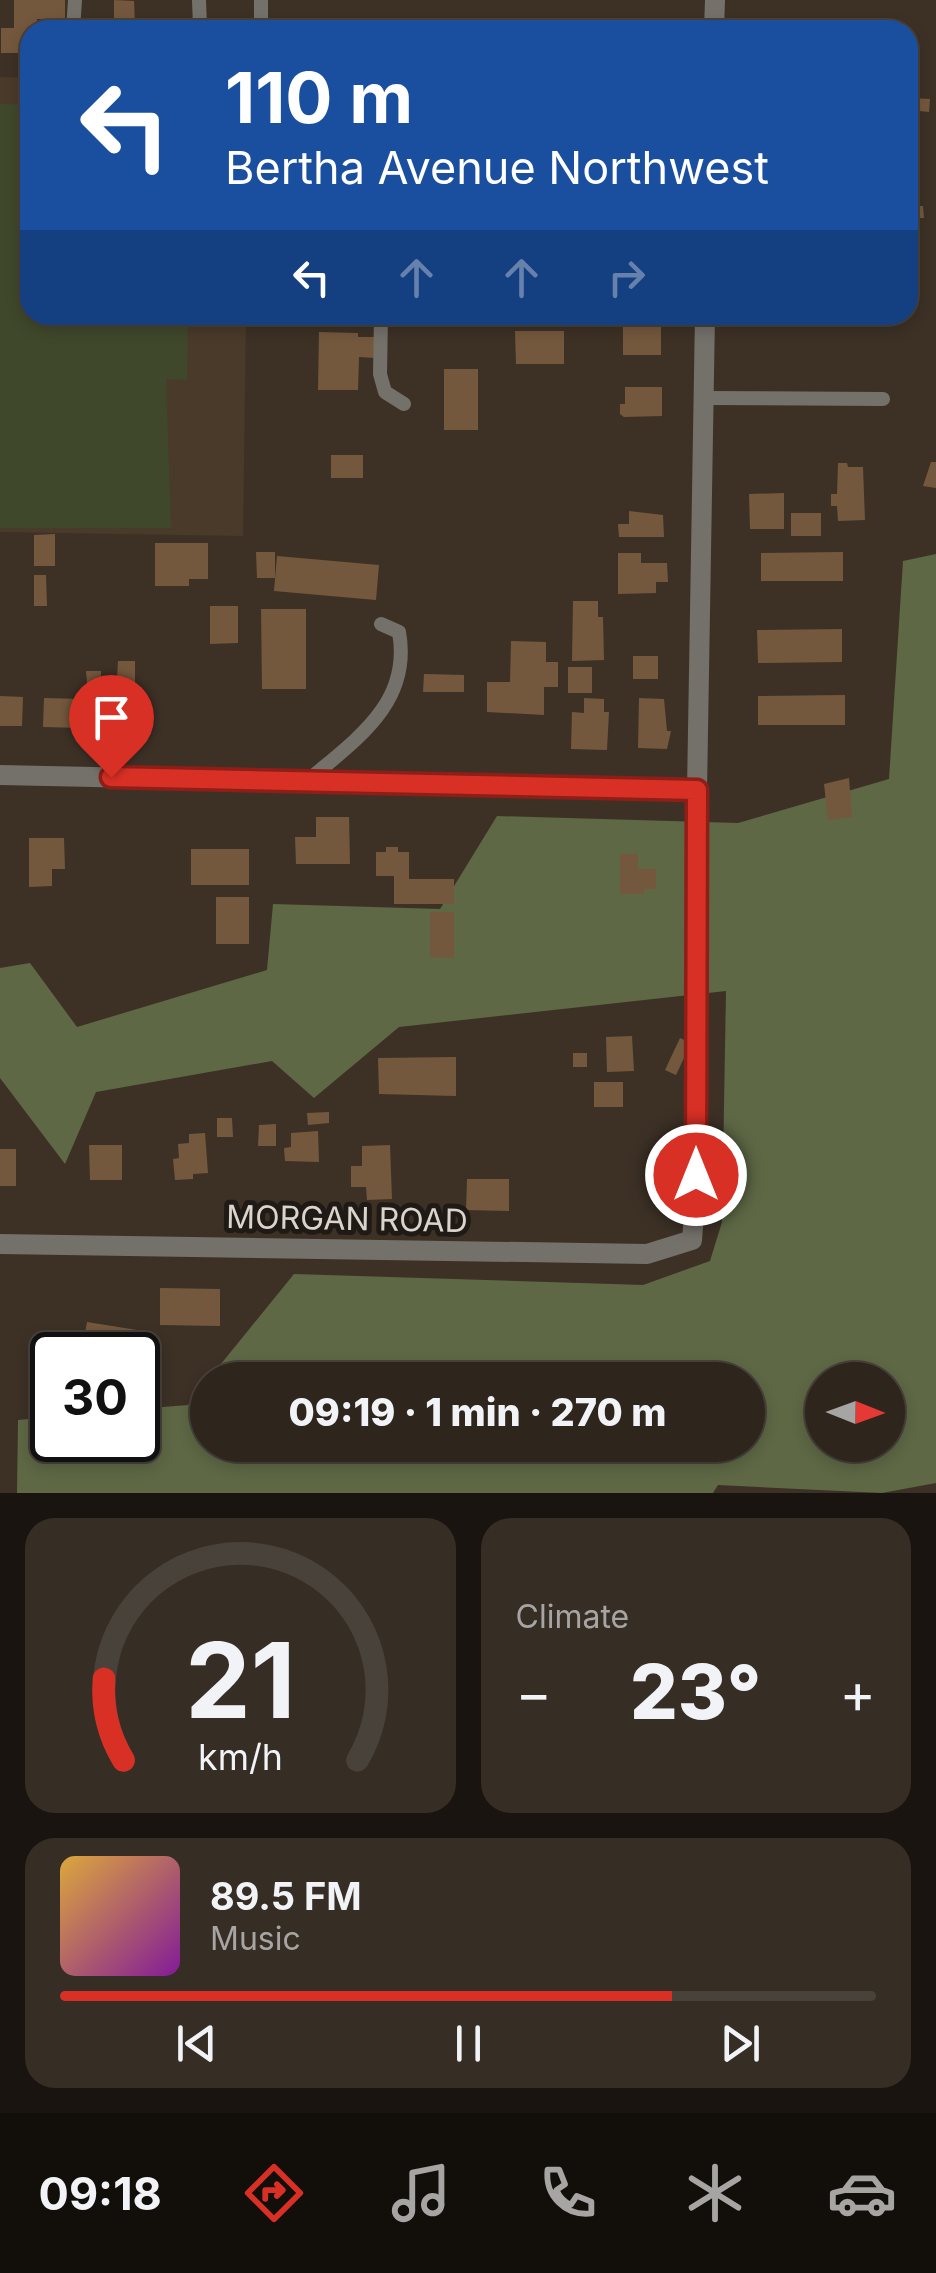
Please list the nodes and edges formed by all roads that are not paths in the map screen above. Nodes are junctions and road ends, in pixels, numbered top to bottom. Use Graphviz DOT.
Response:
graph roads {
  1 [pos="381,325"];
  2 [pos="705,325"];
  3 [pos="704,398"];
  4 [pos="882,399"];
  5 [pos="404,404"];
  6 [pos="381,624"];
  7 [pos="0,775"];
  8 [pos="306,782"];
  9 [pos="697,790"];
  10 [pos="0,1244"];
  1 -- 5 [label="lane"];
  2 -- 3 [label="street"];
  3 -- 4 [label="lane"];
  3 -- 9 [label="street"];
  6 -- 8 [label="lane"];
  7 -- 8 [label="street"];
  8 -- 9 [label="street"];
  9 -- 10 [label="street, MORGAN ROAD"];
}
